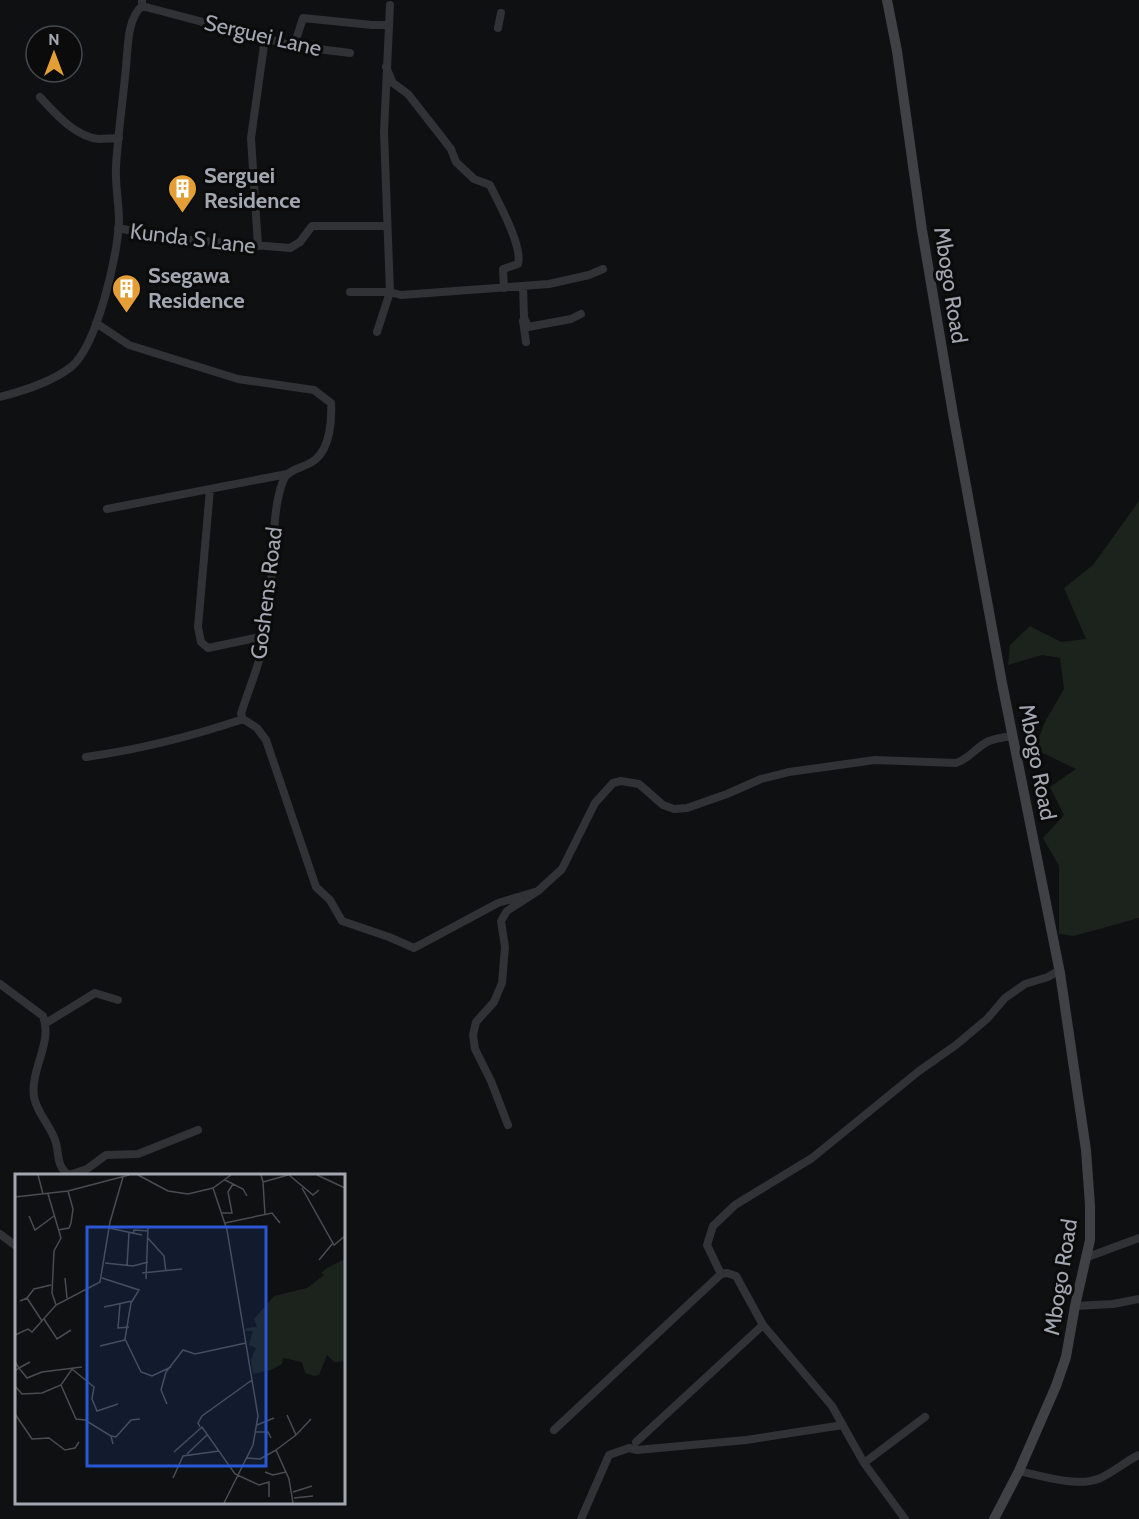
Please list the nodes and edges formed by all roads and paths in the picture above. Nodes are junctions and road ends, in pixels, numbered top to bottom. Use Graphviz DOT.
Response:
graph roads {
  1 [pos="887,0"];
  2 [pos="142,3"];
  3 [pos="390,5"];
  4 [pos="501,13"];
  5 [pos="389,25"];
  6 [pos="498,28"];
  7 [pos="265,38"];
  8 [pos="294,46"];
  9 [pos="350,52"];
  10 [pos="386,67"];
  11 [pos="40,96"];
  12 [pos="119,138"];
  13 [pos="386,226"];
  14 [pos="118,228"];
  15 [pos="258,246"];
  16 [pos="603,269"];
  17 [pos="523,286"];
  18 [pos="509,287"];
  19 [pos="351,291"];
  20 [pos="390,291"];
  21 [pos="581,314"];
  22 [pos="96,323"];
  23 [pos="377,332"];
  24 [pos="526,342"];
  25 [pos="0,398"];
  26 [pos="287,474"];
  27 [pos="210,489"];
  28 [pos="107,509"];
  29 [pos="265,636"];
  30 [pos="243,720"];
  31 [pos="1013,736"];
  32 [pos="86,757"];
  33 [pos="538,891"];
  34 [pos="1060,969"];
  35 [pos="0,984"];
  36 [pos="118,1000"];
  37 [pos="46,1023"];
  38 [pos="508,1125"];
  39 [pos="198,1130"];
  40 [pos="67,1174"];
  41 [pos="74,1174"];
  42 [pos="0,1234"];
  43 [pos="1139,1238"];
  44 [pos="15,1245"];
  45 [pos="1085,1258"];
  46 [pos="721,1274"];
  47 [pos="1139,1299"];
  48 [pos="1075,1306"];
  49 [pos="763,1325"];
  50 [pos="925,1417"];
  51 [pos="843,1425"];
  52 [pos="554,1430"];
  53 [pos="636,1442"];
  54 [pos="1139,1455"];
  55 [pos="864,1463"];
  56 [pos="1019,1471"];
  57 [pos="581,1519"];
  58 [pos="905,1519"];
  59 [pos="994,1519"];
  1 -- 31 [label="main road, Mbogo Road"];
  2 -- 7 [label="street, Serguei Lane"];
  2 -- 12 [label="street"];
  3 -- 5 [label="street"];
  4 -- 6 [label="street"];
  5 -- 8 [label="street"];
  5 -- 10 [label="street"];
  7 -- 8 [label="street, Serguei Lane"];
  7 -- 15 [label="street"];
  8 -- 9 [label="street, Serguei Lane"];
  10 -- 13 [label="street"];
  10 -- 18 [label="street"];
  11 -- 12 [label="street"];
  12 -- 14 [label="street"];
  13 -- 15 [label="street, Kunda S Lane"];
  13 -- 20 [label="street"];
  14 -- 15 [label="street, Kunda S Lane"];
  14 -- 22 [label="street"];
  16 -- 17 [label="street"];
  17 -- 18 [label="street"];
  17 -- 21 [label="street"];
  18 -- 20 [label="street"];
  18 -- 24 [label="street"];
  19 -- 20 [label="street"];
  20 -- 23 [label="street"];
  22 -- 25 [label="street"];
  22 -- 26 [label="street"];
  26 -- 27 [label="street"];
  26 -- 29 [label="street, Goshens Road"];
  27 -- 28 [label="street"];
  27 -- 29 [label="street"];
  29 -- 30 [label="street, Goshens Road"];
  30 -- 32 [label="street"];
  30 -- 33 [label="street"];
  31 -- 33 [label="street"];
  31 -- 34 [label="main road, Mbogo Road"];
  33 -- 38 [label="street"];
  34 -- 45 [label="main road, Mbogo Road"];
  34 -- 46 [label="street"];
  35 -- 37 [label="street"];
  36 -- 37 [label="street"];
  37 -- 40 [label="street"];
  39 -- 41 [label="street"];
  42 -- 44 [label="street"];
  43 -- 45 [label="street"];
  45 -- 48 [label="main road, Mbogo Road"];
  46 -- 49 [label="street"];
  46 -- 52 [label="street"];
  47 -- 48 [label="street"];
  48 -- 56 [label="main road, Mbogo Road"];
  49 -- 51 [label="street"];
  49 -- 53 [label="street"];
  50 -- 55 [label="street"];
  51 -- 55 [label="street"];
  51 -- 57 [label="street"];
  54 -- 56 [label="street"];
  55 -- 58 [label="street"];
  56 -- 59 [label="main road, Mbogo Road"];
}
